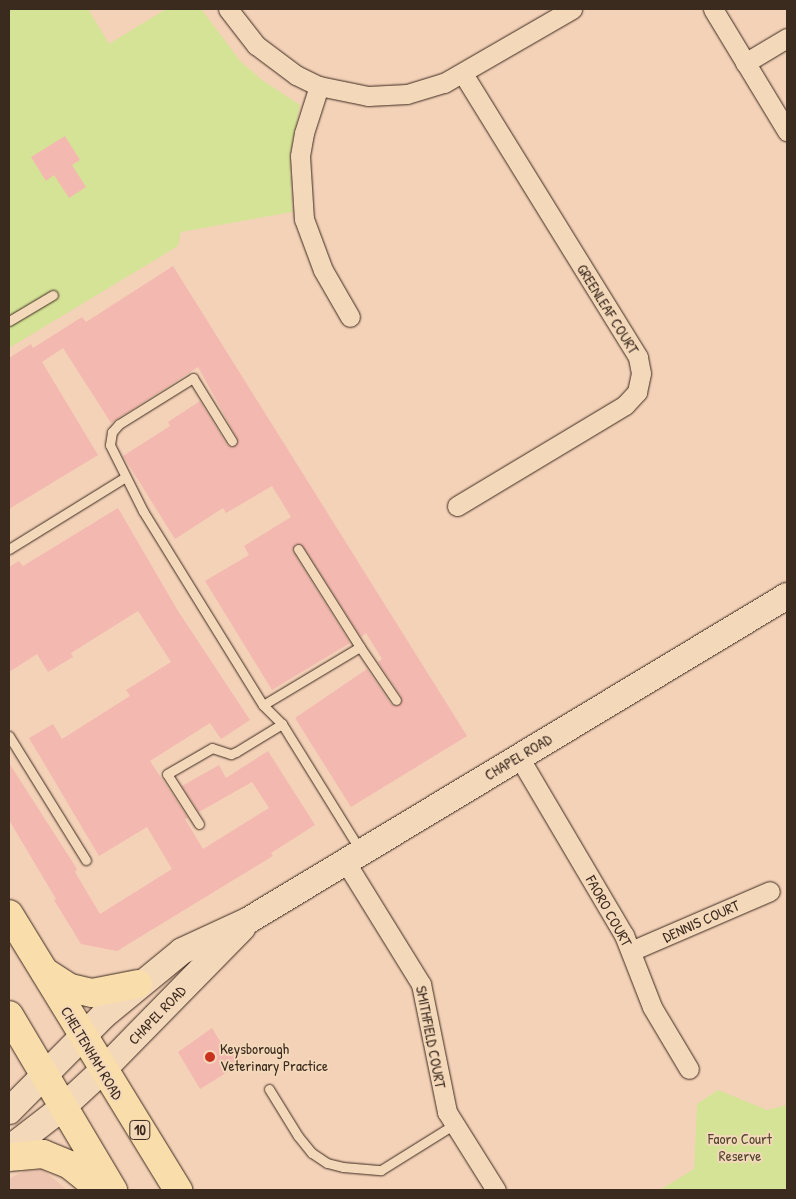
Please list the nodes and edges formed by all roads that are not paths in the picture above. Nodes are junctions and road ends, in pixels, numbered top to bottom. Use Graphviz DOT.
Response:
graph roads {
  1 [pos="228,9"];
  2 [pos="572,9"];
  3 [pos="713,9"];
  4 [pos="787,38"];
  5 [pos="746,63"];
  6 [pos="463,74"];
  7 [pos="320,86"];
  8 [pos="787,131"];
  9 [pos="54,295"];
  10 [pos="350,317"];
  11 [pos="9,322"];
  12 [pos="232,441"];
  13 [pos="124,478"];
  14 [pos="457,506"];
  15 [pos="9,549"];
  16 [pos="298,549"];
  17 [pos="787,596"];
  18 [pos="360,647"];
  19 [pos="396,700"];
  20 [pos="263,706"];
  21 [pos="282,724"];
  22 [pos="9,736"];
  23 [pos="519,757"];
  24 [pos="199,824"];
  25 [pos="353,856"];
  26 [pos="86,860"];
  27 [pos="770,891"];
  28 [pos="9,914"];
  29 [pos="249,920"];
  30 [pos="632,951"];
  31 [pos="42,970"];
  32 [pos="138,984"];
  33 [pos="9,1015"];
  34 [pos="82,1037"];
  35 [pos="689,1069"];
  36 [pos="103,1070"];
  37 [pos="45,1076"];
  38 [pos="269,1089"];
  39 [pos="62,1108"];
  40 [pos="9,1111"];
  41 [pos="455,1124"];
  42 [pos="9,1149"];
  43 [pos="9,1157"];
  44 [pos="102,1190"];
  45 [pos="113,1190"];
  46 [pos="178,1190"];
  47 [pos="496,1190"];
  1 -- 7 [label="street"];
  2 -- 6 [label="street"];
  3 -- 5 [label="street"];
  4 -- 5 [label="street"];
  5 -- 8 [label="street"];
  6 -- 7 [label="street"];
  6 -- 14 [label="street, GREENLEAF COURT"];
  7 -- 10 [label="street"];
  9 -- 11 [label="lane"];
  12 -- 13 [label="lane"];
  13 -- 15 [label="lane"];
  13 -- 20 [label="lane"];
  16 -- 18 [label="lane"];
  17 -- 23 [label="main road, CHAPEL ROAD"];
  18 -- 19 [label="lane"];
  18 -- 20 [label="lane"];
  20 -- 21 [label="lane"];
  21 -- 24 [label="lane"];
  21 -- 25 [label="lane"];
  22 -- 26 [label="lane"];
  23 -- 25 [label="main road, CHAPEL ROAD"];
  23 -- 30 [label="street, FAORO COURT"];
  25 -- 29 [label="main road, CHAPEL ROAD"];
  25 -- 41 [label="street, SMITHFIELD COURT"];
  27 -- 30 [label="street, DENNIS COURT"];
  28 -- 31 [label="main road, CHELTENHAM ROAD / 10"];
  29 -- 32 [label="main road, CHAPEL ROAD"];
  29 -- 36 [label="main road, CHAPEL ROAD"];
  30 -- 35 [label="street, FAORO COURT"];
  31 -- 32 [label="main road"];
  31 -- 34 [label="main road, CHELTENHAM ROAD / 10"];
  32 -- 34 [label="main road, CHAPEL ROAD"];
  33 -- 37 [label="main road"];
  34 -- 36 [label="main road, CHELTENHAM ROAD / 10"];
  34 -- 37 [label="main road, CHAPEL ROAD"];
  36 -- 39 [label="main road, CHAPEL ROAD"];
  36 -- 46 [label="main road, CHELTENHAM ROAD / 10"];
  37 -- 39 [label="main road"];
  37 -- 40 [label="main road, CHAPEL ROAD"];
  38 -- 41 [label="lane"];
  39 -- 42 [label="main road, CHAPEL ROAD"];
  39 -- 45 [label="main road"];
  41 -- 47 [label="street, SMITHFIELD COURT"];
  43 -- 44 [label="main road"];
}
